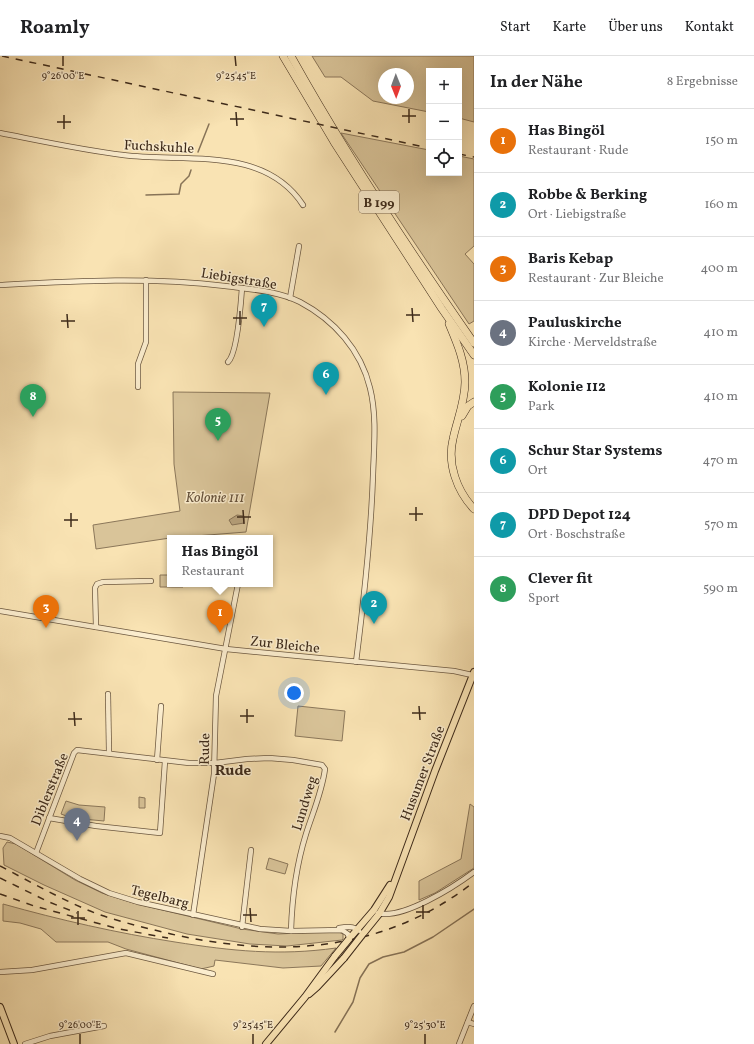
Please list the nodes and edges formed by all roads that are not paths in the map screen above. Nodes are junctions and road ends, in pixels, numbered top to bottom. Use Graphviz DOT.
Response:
graph roads {
  1 [pos="283,56"];
  2 [pos="291,56"];
  3 [pos="0,133"];
  4 [pos="303,205"];
  5 [pos="299,246"];
  6 [pos="146,280"];
  7 [pos="0,285"];
  8 [pos="242,288"];
  9 [pos="290,298"];
  10 [pos="442,310"];
  11 [pos="474,343"];
  12 [pos="474,355"];
  13 [pos="228,362"];
  14 [pos="138,387"];
  15 [pos="474,402"];
  16 [pos="456,429"];
  17 [pos="474,509"];
  18 [pos="151,581"];
  19 [pos="237,587"];
  20 [pos="0,611"];
  21 [pos="96,627"];
  22 [pos="226,649"];
  23 [pos="356,662"];
  24 [pos="474,666"];
  25 [pos="473,674"];
  26 [pos="108,694"];
  27 [pos="161,706"];
  28 [pos="110,752"];
  29 [pos="157,760"];
  30 [pos="165,761"];
  31 [pos="215,763"];
  32 [pos="49,818"];
  33 [pos="0,836"];
  34 [pos="251,850"];
  35 [pos="36,852"];
  36 [pos="474,872"];
  37 [pos="394,879"];
  38 [pos="374,910"];
  39 [pos="379,914"];
  40 [pos="193,915"];
  41 [pos="242,927"];
  42 [pos="357,928"];
  43 [pos="328,930"];
  44 [pos="291,931"];
  45 [pos="362,935"];
  46 [pos="349,939"];
  47 [pos="0,972"];
  48 [pos="213,974"];
  49 [pos="305,997"];
  50 [pos="474,1006"];
  51 [pos="0,1007"];
  52 [pos="468,1022"];
  53 [pos="474,1024"];
  54 [pos="104,1026"];
  55 [pos="14,1044"];
  56 [pos="25,1044"];
  57 [pos="266,1044"];
  58 [pos="459,1044"];
  1 -- 10 [label="highway, B 199"];
  2 -- 11 [label="highway, B 199"];
  3 -- 4 [label="street, Fuchskuhle"];
  5 -- 9 [label="street"];
  6 -- 7 [label="street, Liebigstraße"];
  6 -- 8 [label="street, Liebigstraße"];
  6 -- 14 [label="street"];
  8 -- 9 [label="street, Liebigstraße"];
  8 -- 13 [label="street"];
  9 -- 23 [label="street, Liebigstraße"];
  10 -- 12 [label="highway, B 199"];
  10 -- 16 [label="highway"];
  15 -- 16 [label="highway"];
  16 -- 17 [label="highway"];
  18 -- 21 [label="street"];
  19 -- 22 [label="street, Rude"];
  20 -- 21 [label="street, Zur Bleiche"];
  21 -- 22 [label="street, Zur Bleiche"];
  22 -- 23 [label="street, Zur Bleiche"];
  22 -- 31 [label="street, Rude"];
  23 -- 25 [label="street, Zur Bleiche"];
  24 -- 25 [label="main road, Husumer Straße"];
  25 -- 37 [label="main road, Husumer Straße"];
  26 -- 28 [label="street"];
  27 -- 29 [label="street"];
  28 -- 29 [label="street, Diblerstraße"];
  28 -- 32 [label="street, Diblerstraße"];
  29 -- 30 [label="street, Diblerstraße"];
  30 -- 31 [label="street, Diblerstraße"];
  30 -- 32 [label="street"];
  31 -- 40 [label="street, Rude"];
  31 -- 44 [label="street, Lundweg"];
  32 -- 35 [label="street, Diblerstraße"];
  33 -- 35 [label="street, Tegelbarg"];
  34 -- 41 [label="street"];
  35 -- 40 [label="street, Tegelbarg"];
  36 -- 39 [label="street"];
  37 -- 38 [label="main road, Husumer Straße"];
  37 -- 39 [label="main road, Husumer Straße"];
  38 -- 39 [label="street"];
  38 -- 42 [label="main road, Husumer Straße"];
  39 -- 45 [label="main road, Husumer Straße"];
  40 -- 41 [label="street, Tegelbarg"];
  41 -- 44 [label="street, Tegelbarg"];
  42 -- 43 [label="street, Tegelbarg"];
  42 -- 45 [label="street"];
  42 -- 46 [label="main road, Husumer Straße"];
  43 -- 44 [label="street, Tegelbarg"];
  43 -- 46 [label="street, Tegelbarg"];
  45 -- 49 [label="main road, Husumer Straße, bridge"];
  46 -- 49 [label="main road, Husumer Straße, bridge"];
  47 -- 48 [label="street"];
  49 -- 57 [label="main road, Husumer Straße"];
  50 -- 52 [label="street"];
  51 -- 55 [label="main road"];
  52 -- 53 [label="street"];
  52 -- 58 [label="street"];
  54 -- 56 [label="street"];
}
